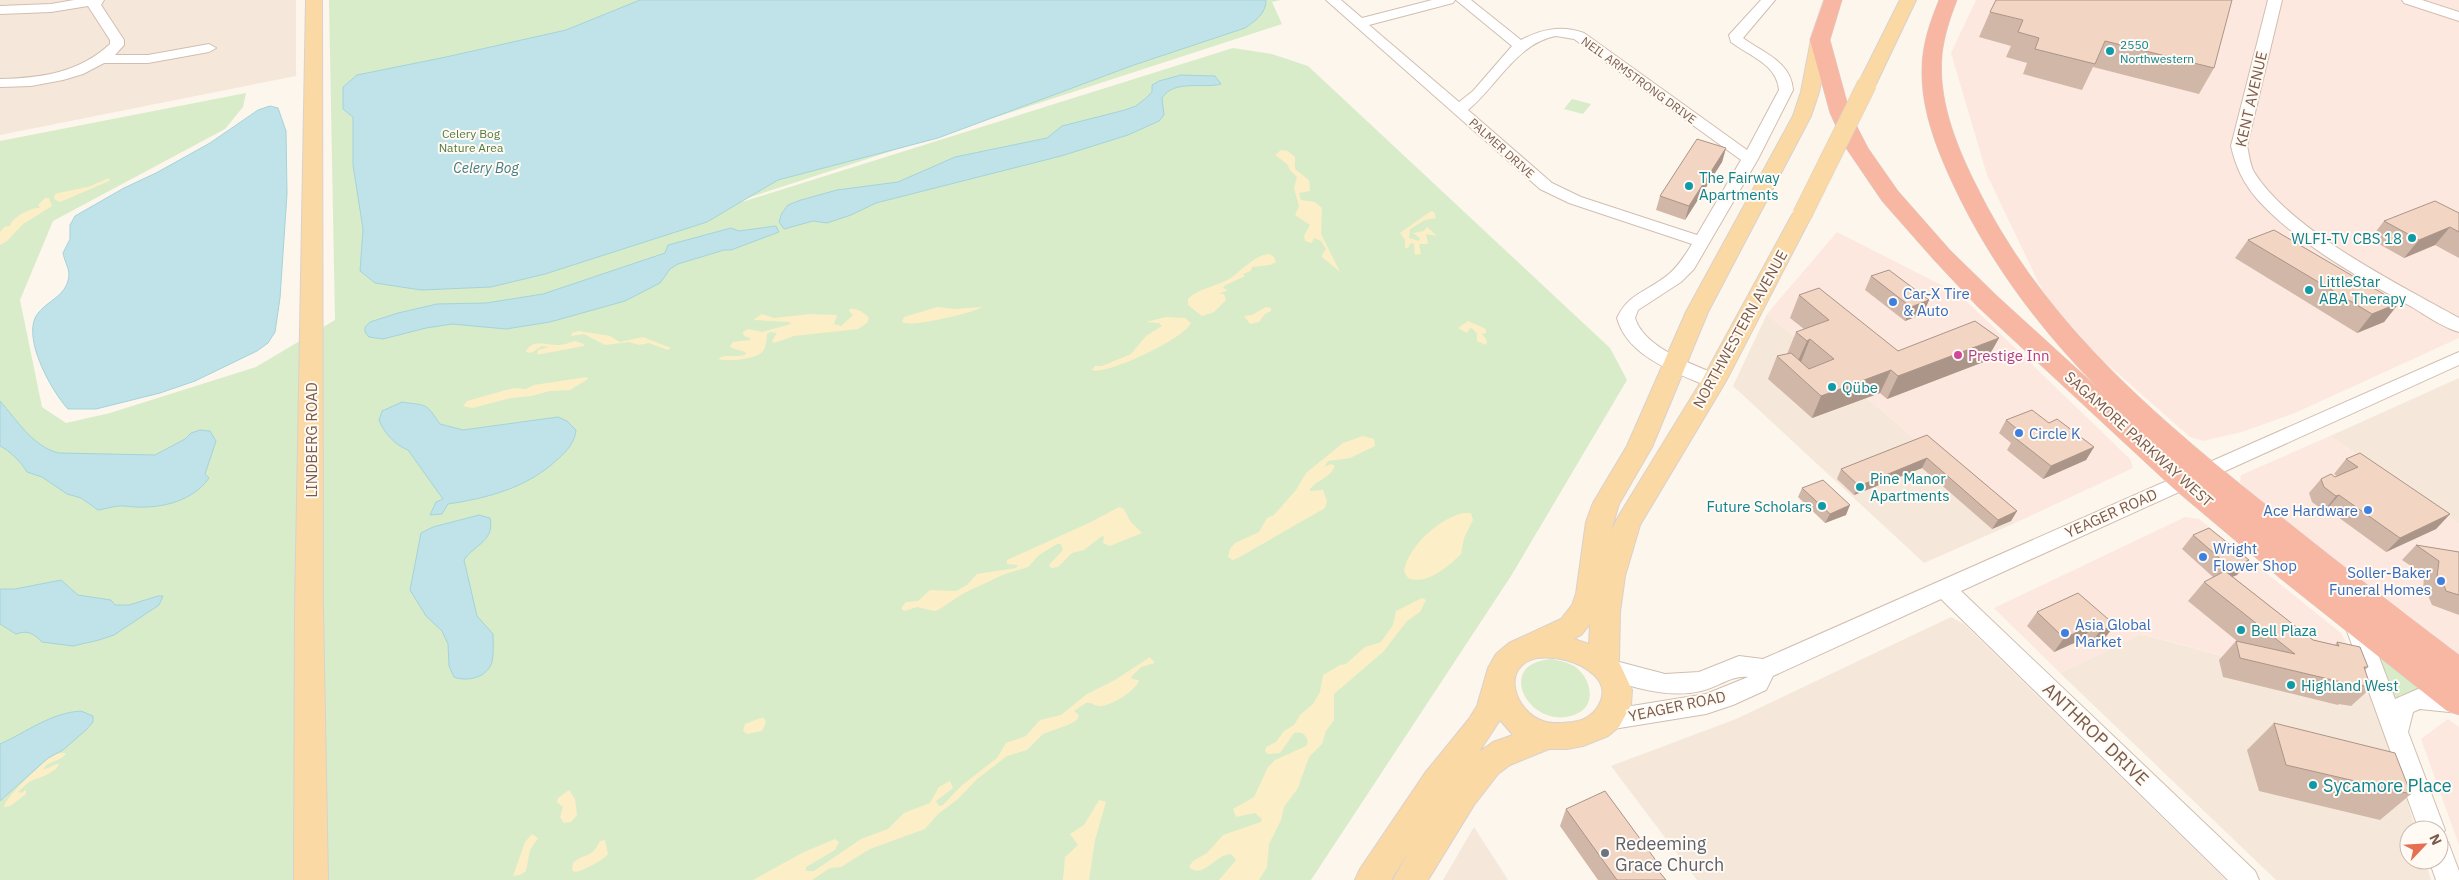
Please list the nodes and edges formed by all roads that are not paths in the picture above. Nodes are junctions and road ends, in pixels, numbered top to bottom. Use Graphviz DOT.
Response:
graph roads {
  1 [pos="96,0"];
  2 [pos="314,0"];
  3 [pos="1333,0"];
  4 [pos="1448,0"];
  5 [pos="1463,0"];
  6 [pos="1768,0"];
  7 [pos="1833,0"];
  8 [pos="1908,0"];
  9 [pos="1948,0"];
  10 [pos="2275,0"];
  11 [pos="2410,0"];
  12 [pos="0,10"];
  13 [pos="2459,17"];
  14 [pos="1359,23"];
  15 [pos="1820,40"];
  16 [pos="1520,46"];
  17 [pos="209,48"];
  18 [pos="104,59"];
  19 [pos="0,83"];
  20 [pos="1458,110"];
  21 [pos="1750,159"];
  22 [pos="1702,242"];
  23 [pos="2459,326"];
  24 [pos="2459,358"];
  25 [pos="1674,365"];
  26 [pos="1714,381"];
  27 [pos="2194,476"];
  28 [pos="1946,589"];
  29 [pos="2354,620"];
  30 [pos="1537,645"];
  31 [pos="1607,667"];
  32 [pos="1764,669"];
  33 [pos="2459,672"];
  34 [pos="1499,684"];
  35 [pos="2459,702"];
  36 [pos="1607,720"];
  37 [pos="2396,731"];
  38 [pos="1545,736"];
  39 [pos="2428,820"];
  40 [pos="311,880"];
  41 [pos="1372,880"];
  42 [pos="1410,880"];
  43 [pos="2246,880"];
  1 -- 12 [label="street"];
  1 -- 18 [label="street"];
  2 -- 40 [label="main road, LINDBERG ROAD"];
  3 -- 14 [label="street, PALMER DRIVE"];
  4 -- 14 [label="street"];
  5 -- 16 [label="street"];
  6 -- 21 [label="street"];
  7 -- 15 [label="highway"];
  8 -- 26 [label="main road, NORTHWESTERN AVENUE, bridge"];
  9 -- 27 [label="highway, SAGAMORE PARKWAY WEST"];
  10 -- 23 [label="street, KENT AVENUE"];
  11 -- 13 [label="street"];
  14 -- 20 [label="street, PALMER DRIVE"];
  15 -- 25 [label="main road"];
  15 -- 27 [label="highway, SAGAMORE PARKWAY WEST"];
  16 -- 20 [label="street"];
  16 -- 21 [label="street, NEIL ARMSTRONG DRIVE"];
  17 -- 18 [label="street"];
  18 -- 19 [label="street"];
  20 -- 22 [label="street, PALMER DRIVE"];
  21 -- 22 [label="street"];
  22 -- 25 [label="street"];
  24 -- 27 [label="street, YEAGER ROAD"];
  25 -- 26 [label="street"];
  25 -- 30 [label="main road"];
  26 -- 31 [label="main road, NORTHWESTERN AVENUE"];
  27 -- 28 [label="street, YEAGER ROAD"];
  27 -- 29 [label="highway, SAGAMORE PARKWAY WEST"];
  27 -- 33 [label="highway, SAGAMORE PARKWAY WEST"];
  28 -- 32 [label="street, YEAGER ROAD"];
  28 -- 43 [label="street, ANTHROP DRIVE"];
  29 -- 35 [label="highway, SAGAMORE PARKWAY WEST"];
  29 -- 37 [label="street"];
  30 -- 31 [label="main road"];
  30 -- 34 [label="main road"];
  31 -- 32 [label="street, YEAGER ROAD"];
  31 -- 36 [label="main road"];
  32 -- 36 [label="street, YEAGER ROAD"];
  34 -- 38 [label="main road"];
  34 -- 41 [label="main road"];
  35 -- 37 [label="street"];
  36 -- 38 [label="main road"];
  37 -- 39 [label="street"];
  38 -- 42 [label="main road"];
}
